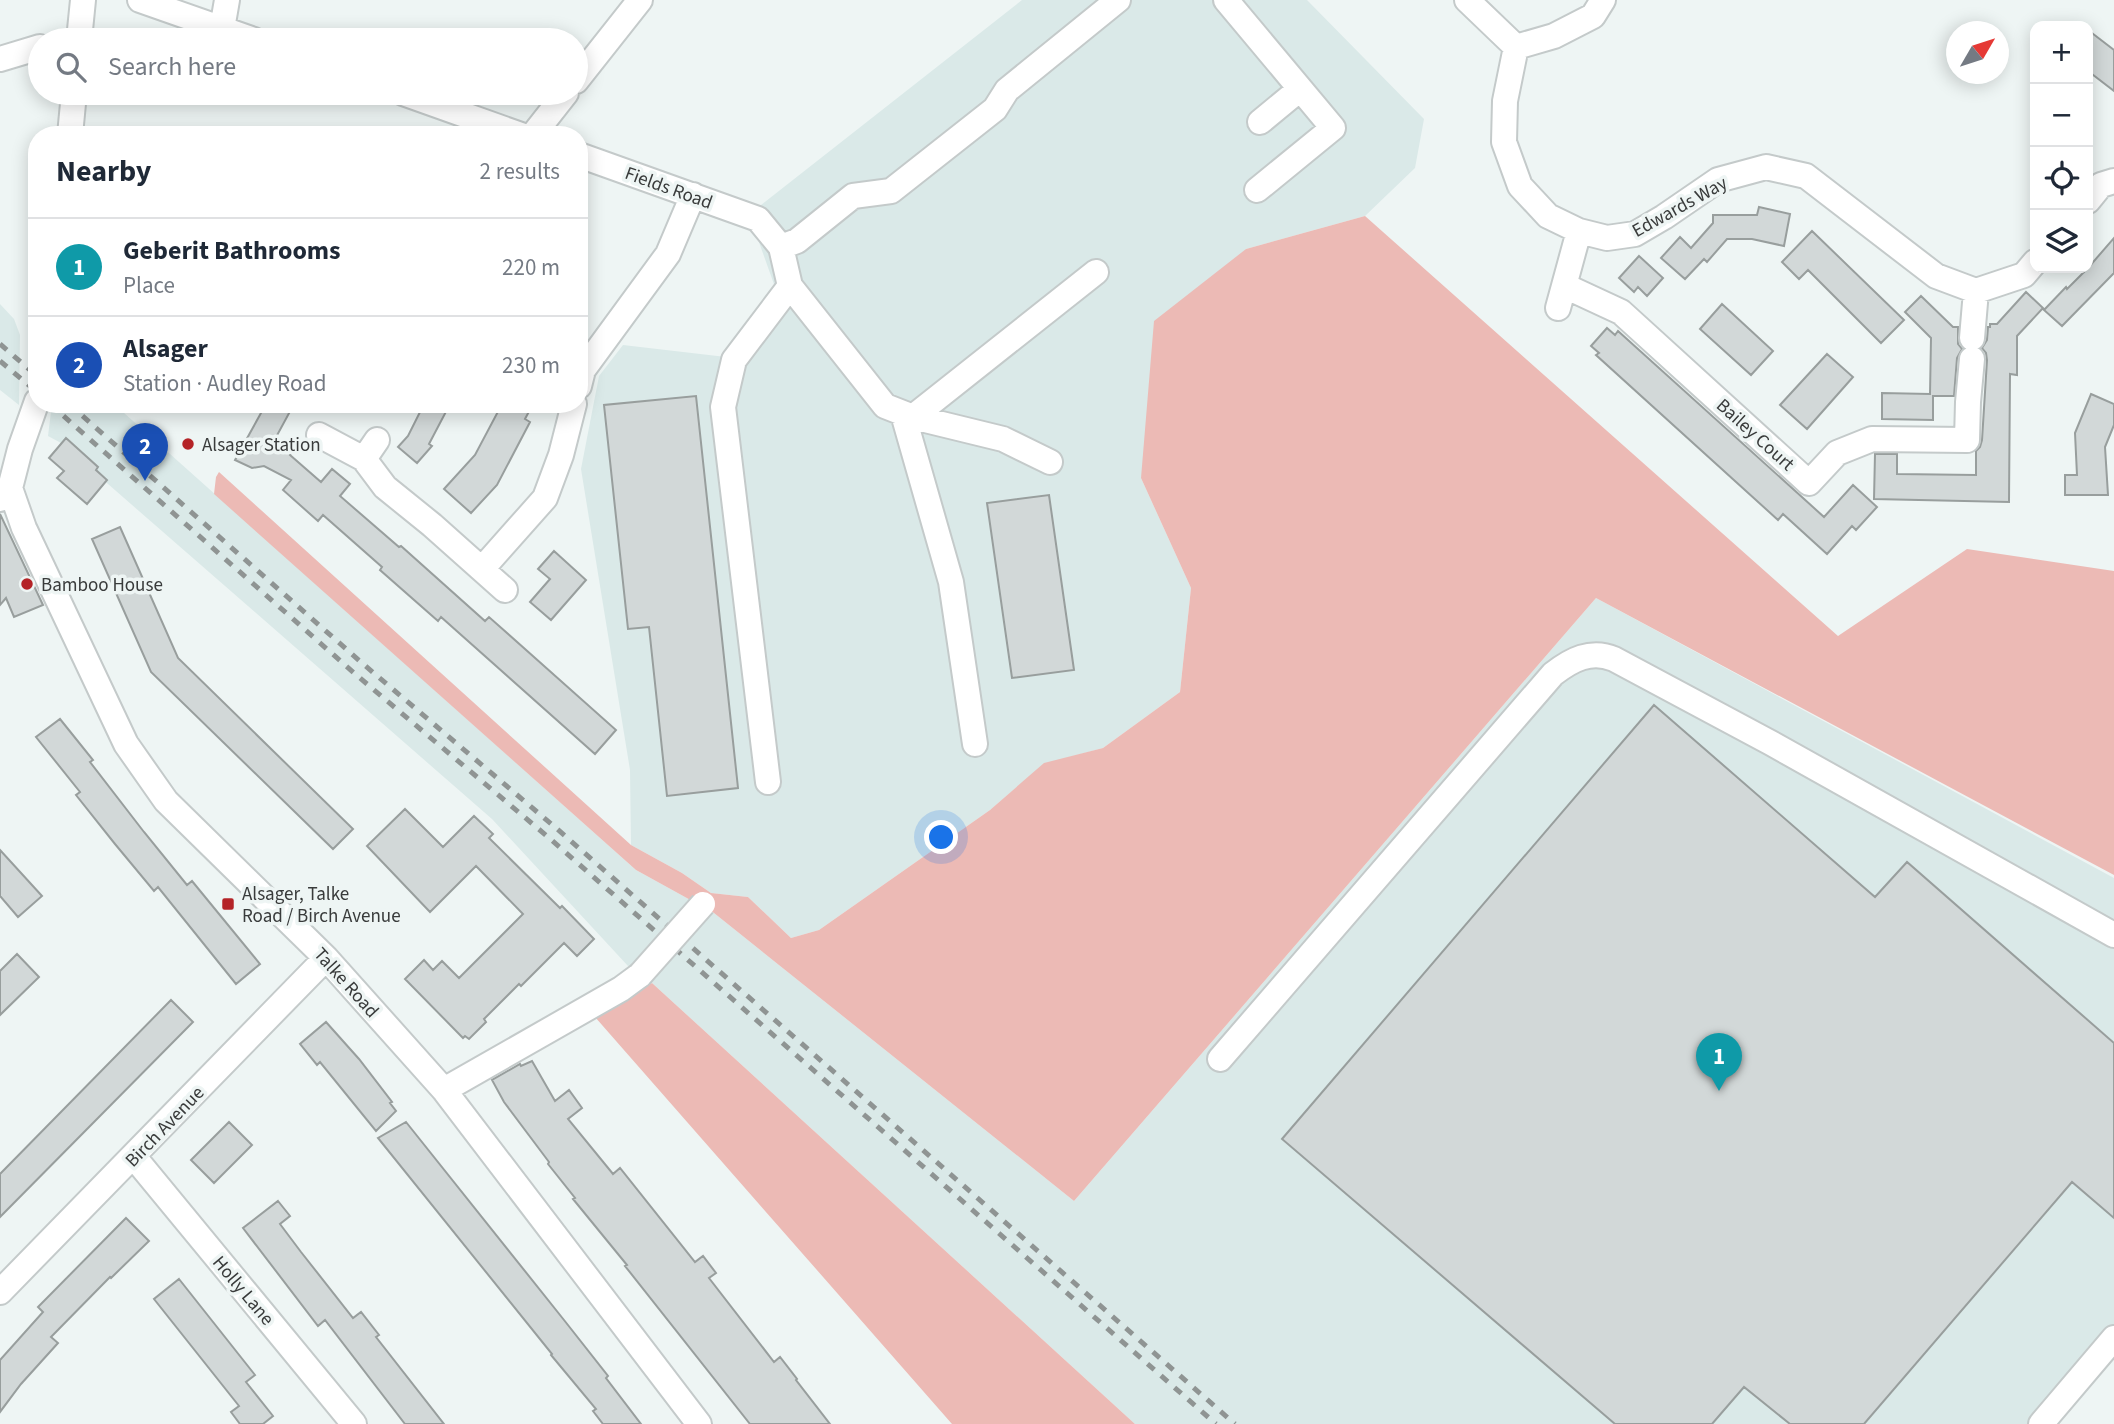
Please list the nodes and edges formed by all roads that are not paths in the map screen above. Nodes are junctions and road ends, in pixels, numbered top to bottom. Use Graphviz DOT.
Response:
graph roads {
  1 [pos="83,0"];
  2 [pos="140,0"];
  3 [pos="227,0"];
  4 [pos="640,0"];
  5 [pos="1118,0"];
  6 [pos="1226,0"];
  7 [pos="1467,0"];
  8 [pos="1603,0"];
  9 [pos="76,28"];
  10 [pos="219,28"];
  11 [pos="222,28"];
  12 [pos="1516,47"];
  13 [pos="28,51"];
  14 [pos="0,59"];
  15 [pos="588,66"];
  16 [pos="1300,89"];
  17 [pos="73,105"];
  18 [pos="437,105"];
  19 [pos="557,105"];
  20 [pos="1260,122"];
  21 [pos="71,126"];
  22 [pos="496,126"];
  23 [pos="540,126"];
  24 [pos="588,158"];
  25 [pos="2114,181"];
  26 [pos="1257,190"];
  27 [pos="693,195"];
  28 [pos="2093,195"];
  29 [pos="1579,231"];
  30 [pos="781,247"];
  31 [pos="2030,268"];
  32 [pos="1096,272"];
  33 [pos="790,286"];
  34 [pos="1976,291"];
  35 [pos="588,363"];
  36 [pos="33,413"];
  37 [pos="573,413"];
  38 [pos="908,415"];
  39 [pos="319,435"];
  40 [pos="1050,462"];
  41 [pos="5,494"];
  42 [pos="482,569"];
  43 [pos="505,590"];
  44 [pos="975,744"];
  45 [pos="768,782"];
  46 [pos="707,901"];
  47 [pos="2114,934"];
  48 [pos="327,958"];
  49 [pos="1220,1059"];
  50 [pos="444,1090"];
  51 [pos="134,1157"];
  52 [pos="0,1292"];
  53 [pos="2114,1338"];
  54 [pos="354,1424"];
  55 [pos="699,1424"];
  56 [pos="2041,1424"];
  1 -- 9 [label="street"];
  2 -- 10 [label="street"];
  3 -- 11 [label="street"];
  4 -- 15 [label="street"];
  5 -- 30 [label="street"];
  6 -- 16 [label="street"];
  7 -- 12 [label="street"];
  8 -- 12 [label="street"];
  12 -- 29 [label="street, Edwards Way"];
  13 -- 14 [label="street"];
  16 -- 20 [label="street"];
  16 -- 26 [label="street"];
  17 -- 21 [label="street"];
  18 -- 22 [label="street"];
  19 -- 23 [label="street"];
  24 -- 27 [label="street, Fields Road"];
  25 -- 28 [label="street"];
  27 -- 30 [label="street, Fields Road"];
  27 -- 35 [label="street"];
  29 -- 34 [label="street, Edwards Way"];
  29 -- 34 [label="street, Bailey Court"];
  30 -- 33 [label="street"];
  31 -- 34 [label="street"];
  32 -- 38 [label="street"];
  33 -- 38 [label="street"];
  33 -- 45 [label="street"];
  36 -- 41 [label="street"];
  37 -- 42 [label="street"];
  38 -- 40 [label="street"];
  38 -- 44 [label="street"];
  39 -- 42 [label="street"];
  41 -- 48 [label="street, Talke Road"];
  42 -- 43 [label="street"];
  46 -- 50 [label="street, bridge"];
  47 -- 49 [label="street"];
  48 -- 50 [label="street, Talke Road"];
  48 -- 51 [label="street, Birch Avenue"];
  50 -- 55 [label="street, Talke Road"];
  51 -- 52 [label="street, Birch Avenue"];
  51 -- 54 [label="street, Holly Lane"];
  53 -- 56 [label="street"];
}
